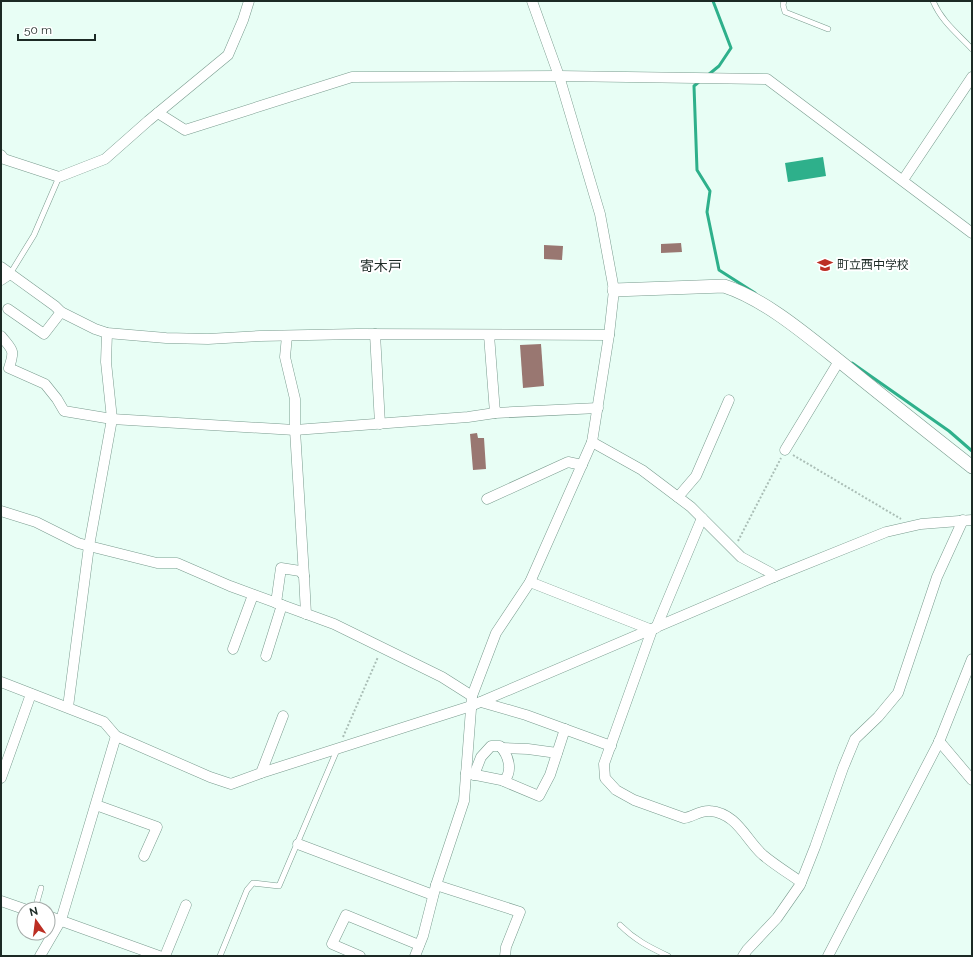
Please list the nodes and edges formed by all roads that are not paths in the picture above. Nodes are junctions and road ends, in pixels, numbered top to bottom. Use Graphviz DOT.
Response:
graph roads {
  1 [pos="249,1"];
  2 [pos="532,1"];
  3 [pos="784,1"];
  4 [pos="933,1"];
  5 [pos="828,29"];
  6 [pos="972,49"];
  7 [pos="559,76"];
  8 [pos="972,77"];
  9 [pos="158,113"];
  10 [pos="1,156"];
  11 [pos="59,177"];
  12 [pos="903,180"];
  13 [pos="972,233"];
  14 [pos="1,267"];
  15 [pos="10,274"];
  16 [pos="1,280"];
  17 [pos="614,290"];
  18 [pos="8,309"];
  19 [pos="61,312"];
  20 [pos="107,333"];
  21 [pos="376,334"];
  22 [pos="489,334"];
  23 [pos="609,335"];
  24 [pos="1,336"];
  25 [pos="286,336"];
  26 [pos="839,361"];
  27 [pos="729,400"];
  28 [pos="598,408"];
  29 [pos="495,413"];
  30 [pos="112,419"];
  31 [pos="380,424"];
  32 [pos="295,430"];
  33 [pos="592,442"];
  34 [pos="785,450"];
  35 [pos="582,465"];
  36 [pos="972,468"];
  37 [pos="678,497"];
  38 [pos="487,499"];
  39 [pos="1,511"];
  40 [pos="702,518"];
  41 [pos="968,520"];
  42 [pos="89,546"];
  43 [pos="304,576"];
  44 [pos="774,577"];
  45 [pos="530,582"];
  46 [pos="253,595"];
  47 [pos="279,604"];
  48 [pos="306,614"];
  49 [pos="654,629"];
  50 [pos="233,649"];
  51 [pos="266,656"];
  52 [pos="972,659"];
  53 [pos="1,682"];
  54 [pos="31,694"];
  55 [pos="474,701"];
  56 [pos="68,707"];
  57 [pos="283,716"];
  58 [pos="565,729"];
  59 [pos="116,736"];
  60 [pos="939,741"];
  61 [pos="611,746"];
  62 [pos="502,748"];
  63 [pos="338,749"];
  64 [pos="557,753"];
  65 [pos="261,773"];
  66 [pos="470,774"];
  67 [pos="1,778"];
  68 [pos="972,780"];
  69 [pos="504,781"];
  70 [pos="96,805"];
  71 [pos="298,844"];
  72 [pos="144,856"];
  73 [pos="801,882"];
  74 [pos="436,885"];
  75 [pos="41,888"];
  76 [pos="433,895"];
  77 [pos="1,901"];
  78 [pos="37,901"];
  79 [pos="186,905"];
  80 [pos="16,906"];
  81 [pos="56,918"];
  82 [pos="62,920"];
  83 [pos="620,925"];
  84 [pos="419,946"];
  85 [pos="40,956"];
  86 [pos="159,956"];
  87 [pos="165,956"];
  88 [pos="220,956"];
  89 [pos="360,956"];
  90 [pos="415,956"];
  91 [pos="505,956"];
  92 [pos="668,956"];
  93 [pos="743,956"];
  94 [pos="828,956"];
  1 -- 9 [label="street"];
  2 -- 7 [label="street"];
  3 -- 5 [label="lane"];
  4 -- 6 [label="lane"];
  7 -- 9 [label="street"];
  7 -- 12 [label="street"];
  7 -- 17 [label="street"];
  8 -- 12 [label="street"];
  9 -- 11 [label="street"];
  10 -- 11 [label="street"];
  11 -- 15 [label="lane"];
  12 -- 13 [label="street"];
  14 -- 15 [label="street"];
  15 -- 16 [label="street"];
  15 -- 19 [label="street"];
  17 -- 23 [label="street"];
  17 -- 26 [label="street"];
  18 -- 19 [label="street"];
  19 -- 20 [label="street"];
  20 -- 25 [label="street"];
  20 -- 30 [label="street"];
  21 -- 22 [label="street"];
  21 -- 25 [label="street"];
  21 -- 31 [label="street"];
  22 -- 23 [label="street"];
  22 -- 29 [label="street"];
  23 -- 28 [label="street"];
  24 -- 30 [label="street"];
  25 -- 32 [label="street"];
  26 -- 34 [label="street"];
  26 -- 36 [label="street"];
  27 -- 37 [label="street"];
  28 -- 29 [label="street"];
  28 -- 33 [label="street"];
  29 -- 31 [label="street"];
  30 -- 32 [label="street"];
  30 -- 42 [label="street"];
  31 -- 32 [label="street"];
  32 -- 43 [label="street"];
  33 -- 35 [label="street"];
  33 -- 37 [label="street"];
  35 -- 38 [label="street"];
  35 -- 45 [label="street"];
  37 -- 40 [label="street"];
  39 -- 42 [label="street"];
  40 -- 44 [label="street"];
  40 -- 49 [label="street"];
  41 -- 44 [label="street"];
  41 -- 73 [label="street"];
  42 -- 46 [label="street"];
  42 -- 56 [label="street"];
  43 -- 47 [label="street"];
  43 -- 48 [label="street"];
  44 -- 49 [label="street"];
  45 -- 49 [label="street"];
  45 -- 55 [label="street"];
  46 -- 47 [label="street"];
  46 -- 50 [label="street"];
  47 -- 48 [label="street"];
  47 -- 51 [label="street"];
  48 -- 55 [label="street"];
  49 -- 55 [label="street"];
  49 -- 61 [label="street"];
  52 -- 60 [label="street"];
  53 -- 54 [label="street"];
  54 -- 56 [label="street"];
  54 -- 67 [label="street"];
  55 -- 58 [label="street"];
  55 -- 63 [label="street"];
  55 -- 66 [label="street"];
  56 -- 59 [label="street"];
  57 -- 65 [label="street"];
  58 -- 61 [label="street"];
  58 -- 64 [label="street"];
  59 -- 65 [label="street"];
  59 -- 70 [label="street"];
  60 -- 68 [label="street"];
  60 -- 94 [label="street"];
  61 -- 73 [label="street"];
  62 -- 64 [label="street"];
  62 -- 66 [label="street"];
  62 -- 69 [label="street"];
  63 -- 65 [label="street"];
  63 -- 71 [label="lane"];
  64 -- 69 [label="street"];
  66 -- 69 [label="street"];
  66 -- 74 [label="street"];
  70 -- 72 [label="street"];
  70 -- 82 [label="street"];
  71 -- 76 [label="street"];
  71 -- 88 [label="lane"];
  73 -- 93 [label="street"];
  74 -- 76 [label="street"];
  74 -- 91 [label="street"];
  75 -- 78 [label="lane"];
  76 -- 84 [label="street"];
  77 -- 80 [label="street"];
  79 -- 87 [label="street"];
  81 -- 82 [label="street"];
  82 -- 85 [label="street"];
  82 -- 86 [label="street"];
  83 -- 92 [label="lane"];
  84 -- 89 [label="street"];
  84 -- 90 [label="street"];
}
